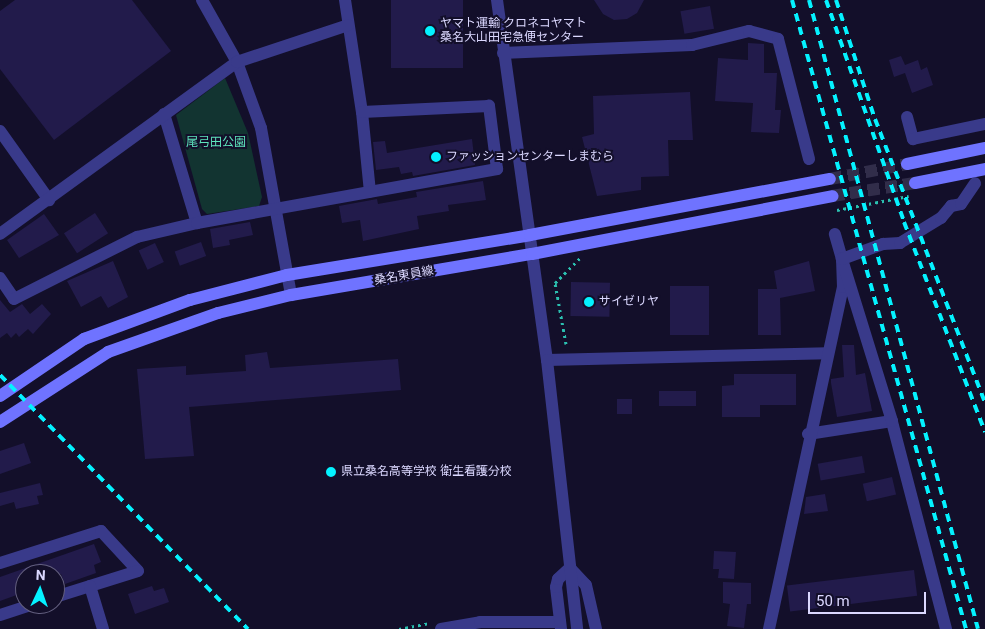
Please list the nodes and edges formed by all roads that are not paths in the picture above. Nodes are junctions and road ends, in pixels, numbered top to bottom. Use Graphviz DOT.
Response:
graph roads {
  1 [pos="202,0"];
  2 [pos="345,0"];
  3 [pos="497,0"];
  4 [pos="348,25"];
  5 [pos="503,53"];
  6 [pos="237,62"];
  7 [pos="362,112"];
  8 [pos="164,114"];
  9 [pos="907,117"];
  10 [pos="985,124"];
  11 [pos="0,131"];
  12 [pos="985,148"];
  13 [pos="809,159"];
  14 [pos="907,164"];
  15 [pos="985,170"];
  16 [pos="830,179"];
  17 [pos="976,183"];
  18 [pos="916,189"];
  19 [pos="370,192"];
  20 [pos="832,196"];
  21 [pos="49,200"];
  22 [pos="278,209"];
  23 [pos="197,223"];
  24 [pos="0,234"];
  25 [pos="835,234"];
  26 [pos="530,235"];
  27 [pos="532,254"];
  28 [pos="842,259"];
  29 [pos="287,275"];
  30 [pos="0,278"];
  31 [pos="291,295"];
  32 [pos="827,353"];
  33 [pos="547,360"];
  34 [pos="0,396"];
  35 [pos="892,420"];
  36 [pos="0,422"];
  37 [pos="808,434"];
  38 [pos="0,563"];
  39 [pos="570,568"];
  40 [pos="90,586"];
  41 [pos="65,594"];
  42 [pos="15,610"];
  43 [pos="0,615"];
  44 [pos="480,626"];
  45 [pos="560,626"];
  46 [pos="103,629"];
  47 [pos="441,629"];
  48 [pos="577,629"];
  49 [pos="596,629"];
  50 [pos="769,629"];
  51 [pos="946,629"];
  1 -- 6 [label="street"];
  2 -- 4 [label="street"];
  3 -- 5 [label="street"];
  4 -- 6 [label="street"];
  4 -- 7 [label="street"];
  5 -- 13 [label="street"];
  5 -- 26 [label="street"];
  6 -- 8 [label="street"];
  6 -- 22 [label="street"];
  7 -- 19 [label="street"];
  7 -- 19 [label="street"];
  8 -- 21 [label="street"];
  8 -- 23 [label="street"];
  9 -- 10 [label="street"];
  11 -- 21 [label="street"];
  12 -- 14 [label="main road"];
  15 -- 18 [label="main road"];
  16 -- 26 [label="main road, 桑名東員線"];
  17 -- 28 [label="street"];
  19 -- 22 [label="street"];
  20 -- 27 [label="main road, 桑名東員線"];
  21 -- 24 [label="street"];
  22 -- 23 [label="street"];
  22 -- 29 [label="street"];
  23 -- 30 [label="street"];
  25 -- 28 [label="street"];
  26 -- 27 [label="street"];
  26 -- 29 [label="main road, 桑名東員線"];
  27 -- 31 [label="main road, 桑名東員線"];
  27 -- 33 [label="street"];
  28 -- 32 [label="street"];
  28 -- 35 [label="street"];
  29 -- 31 [label="street"];
  29 -- 34 [label="main road, 桑名東員線"];
  31 -- 36 [label="main road, 桑名東員線"];
  32 -- 33 [label="street"];
  32 -- 37 [label="street"];
  33 -- 39 [label="street"];
  35 -- 37 [label="street"];
  35 -- 51 [label="street"];
  37 -- 50 [label="street"];
  38 -- 40 [label="street"];
  39 -- 45 [label="street"];
  39 -- 48 [label="street"];
  39 -- 49 [label="street"];
  40 -- 41 [label="street"];
  40 -- 46 [label="street"];
  42 -- 43 [label="street"];
  44 -- 45 [label="street"];
  44 -- 47 [label="street"];
}
